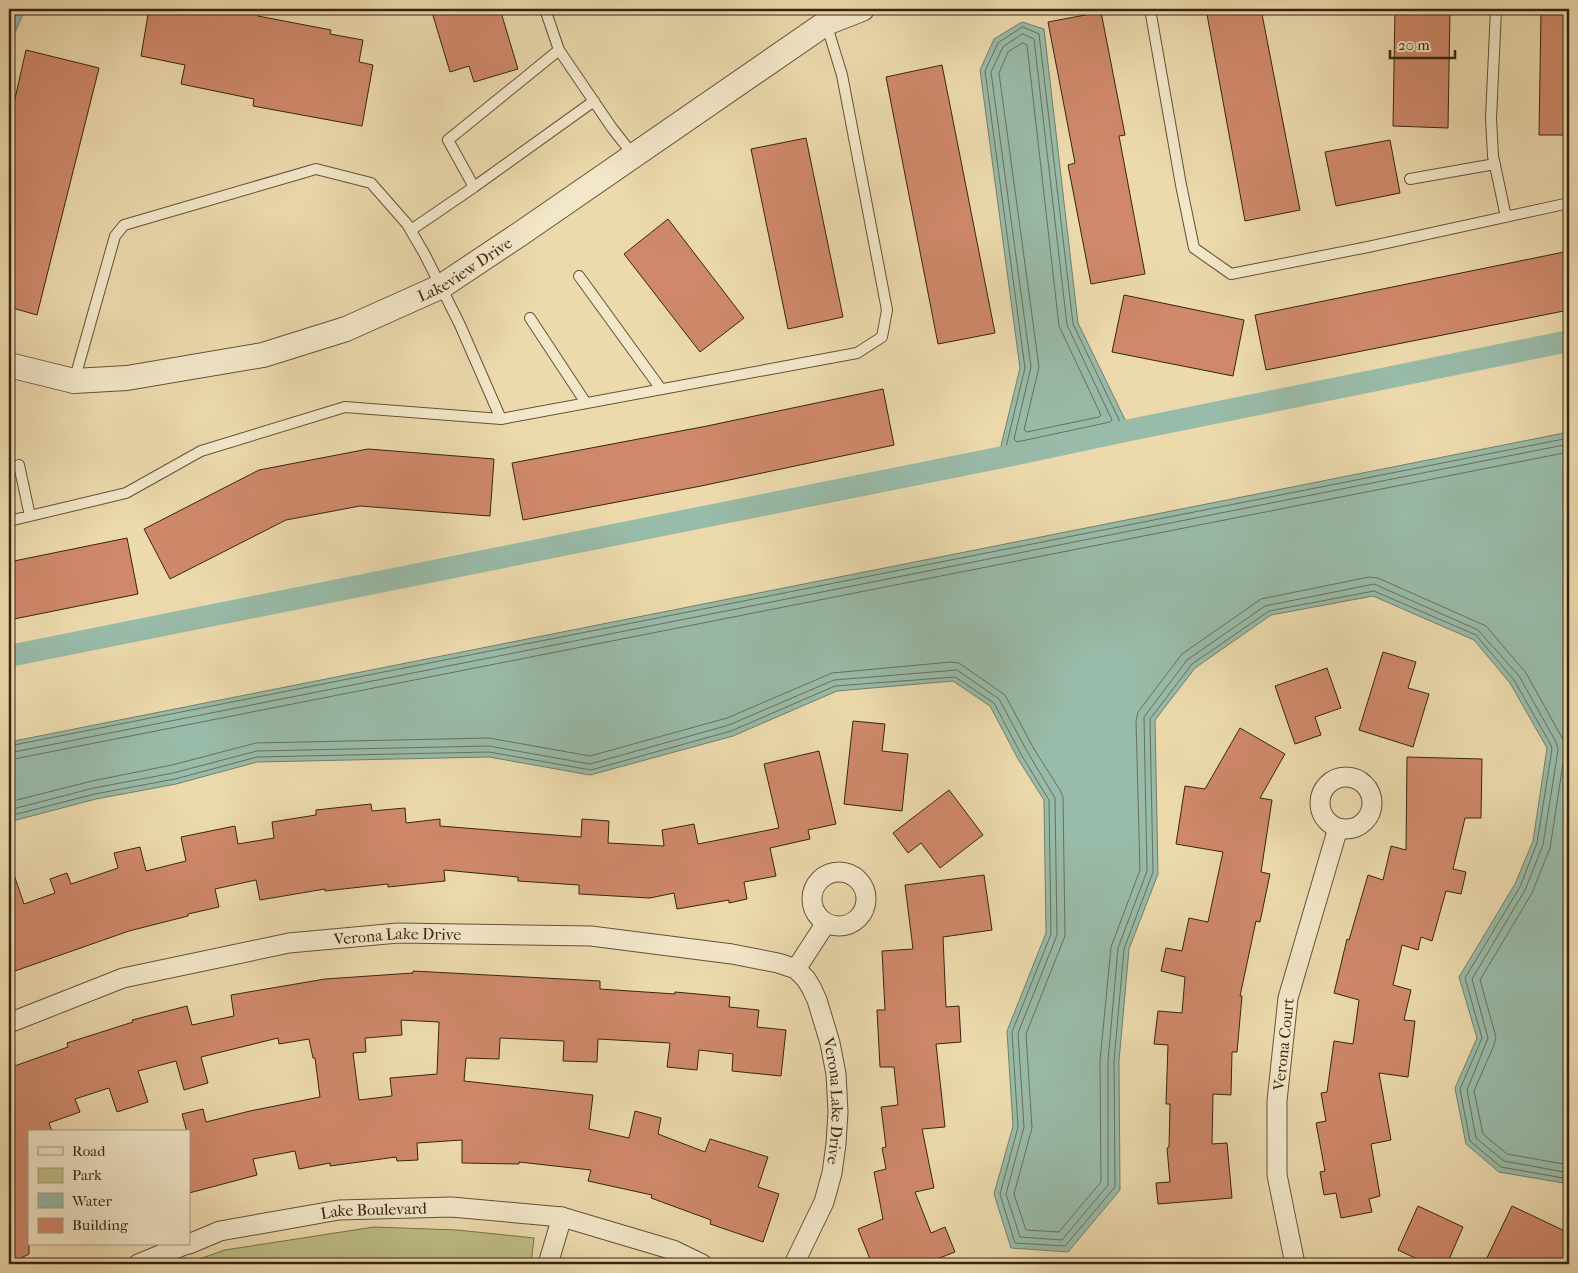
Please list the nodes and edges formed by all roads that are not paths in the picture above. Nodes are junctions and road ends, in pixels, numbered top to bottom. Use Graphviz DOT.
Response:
graph roads {
  1 [pos="545,9"];
  2 [pos="862,9"];
  3 [pos="1150,9"];
  4 [pos="1496,9"];
  5 [pos="827,16"];
  6 [pos="559,50"];
  7 [pos="594,101"];
  8 [pos="634,156"];
  9 [pos="1495,164"];
  10 [pos="1410,179"];
  11 [pos="474,187"];
  12 [pos="1569,203"];
  13 [pos="1506,216"];
  14 [pos="410,230"];
  15 [pos="579,276"];
  16 [pos="442,286"];
  17 [pos="530,318"];
  18 [pos="9,365"];
  19 [pos="74,381"];
  20 [pos="661,389"];
  21 [pos="586,403"];
  22 [pos="501,419"];
  23 [pos="19,464"];
  24 [pos="30,516"];
  25 [pos="9,521"];
  26 [pos="1338,828"];
  27 [pos="826,923"];
  28 [pos="796,969"];
  29 [pos="9,1023"];
  30 [pos="562,1218"];
  31 [pos="190,1243"];
  32 [pos="183,1246"];
  33 [pos="138,1264"];
  34 [pos="548,1264"];
  35 [pos="702,1264"];
  36 [pos="794,1264"];
  37 [pos="1295,1264"];
  1 -- 6 [label="lane"];
  2 -- 5 [label="street, Lakeview Drive"];
  3 -- 13 [label="lane"];
  4 -- 9 [label="lane"];
  5 -- 8 [label="street, Lakeview Drive"];
  5 -- 20 [label="lane"];
  6 -- 7 [label="lane"];
  6 -- 11 [label="lane"];
  7 -- 8 [label="lane"];
  7 -- 11 [label="lane"];
  8 -- 16 [label="street, Lakeview Drive"];
  9 -- 10 [label="lane"];
  9 -- 13 [label="lane"];
  11 -- 14 [label="lane"];
  12 -- 13 [label="lane"];
  14 -- 16 [label="lane"];
  14 -- 19 [label="lane"];
  15 -- 20 [label="lane"];
  16 -- 19 [label="street, Lakeview Drive"];
  16 -- 22 [label="lane"];
  17 -- 21 [label="lane"];
  18 -- 19 [label="street, Lakeview Drive"];
  20 -- 21 [label="lane"];
  21 -- 22 [label="lane"];
  22 -- 24 [label="lane"];
  23 -- 24 [label="lane"];
  24 -- 25 [label="lane"];
  26 -- 37 [label="street, Verona Court"];
  27 -- 28 [label="street"];
  28 -- 29 [label="street, Verona Lake Drive"];
  28 -- 36 [label="street, Verona Lake Drive"];
  30 -- 31 [label="street, Lake Boulevard"];
  30 -- 34 [label="street"];
  30 -- 35 [label="street, Lake Boulevard"];
  32 -- 33 [label="street, Lake Boulevard"];
}
